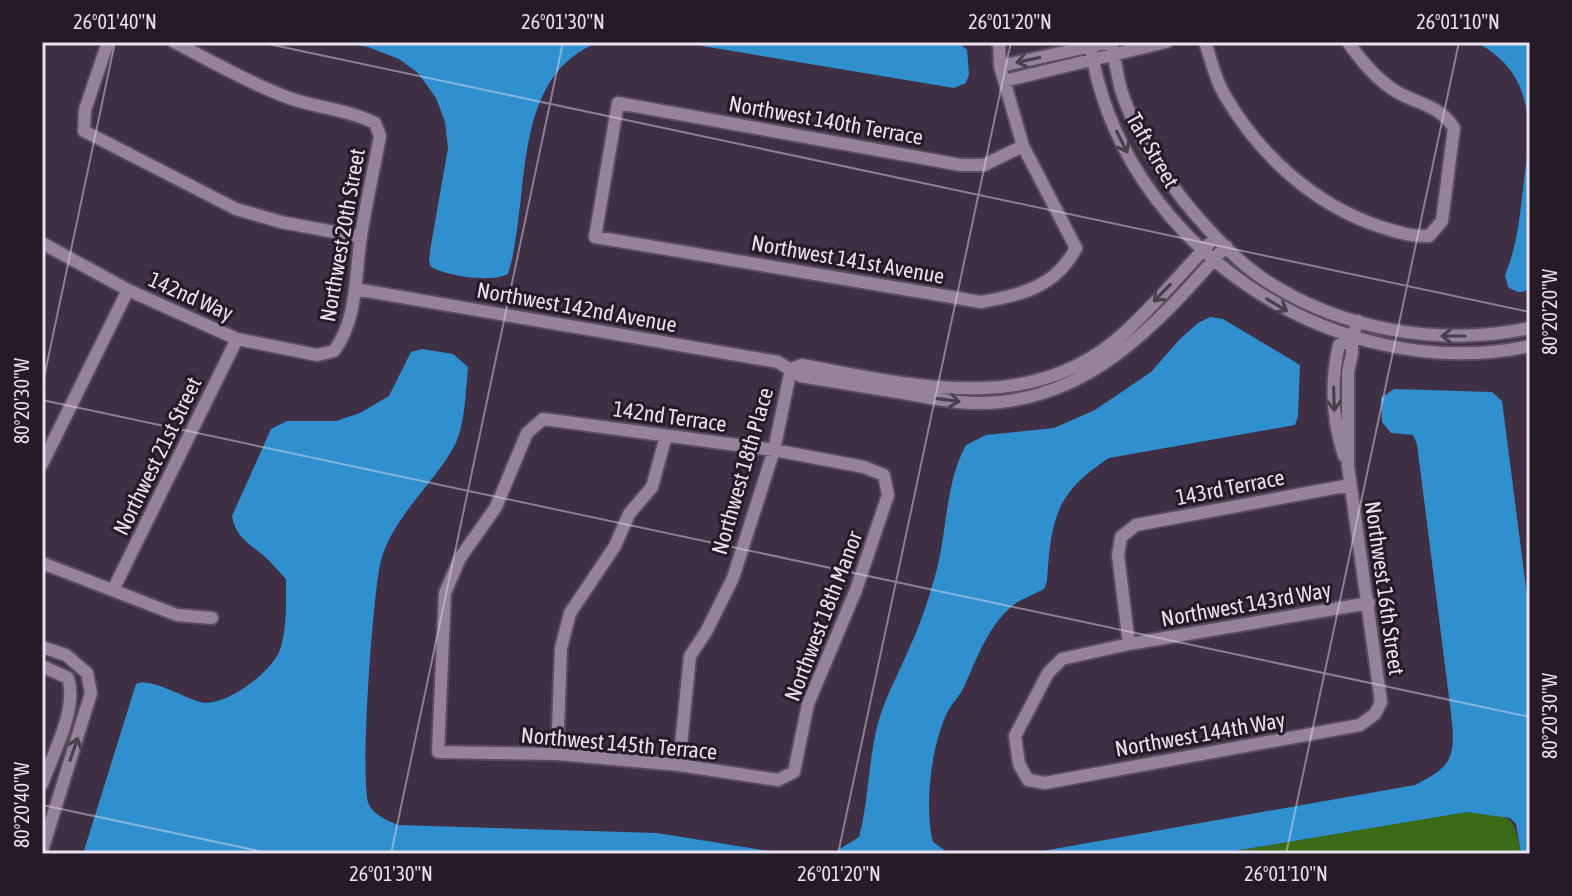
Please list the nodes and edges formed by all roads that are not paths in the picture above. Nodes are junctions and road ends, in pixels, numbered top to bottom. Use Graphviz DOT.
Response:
graph roads {
  1 [pos="108,42"];
  2 [pos="174,42"];
  3 [pos="999,42"];
  4 [pos="1111,42"];
  5 [pos="1166,42"];
  6 [pos="1205,42"];
  7 [pos="1348,42"];
  8 [pos="1090,44"];
  9 [pos="1114,56"];
  10 [pos="1094,61"];
  11 [pos="1000,66"];
  12 [pos="1004,81"];
  13 [pos="1023,146"];
  14 [pos="361,237"];
  15 [pos="595,237"];
  16 [pos="1221,241"];
  17 [pos="42,243"];
  18 [pos="1203,250"];
  19 [pos="1214,260"];
  20 [pos="355,289"];
  21 [pos="128,290"];
  22 [pos="1358,321"];
  23 [pos="1530,328"];
  24 [pos="1352,338"];
  25 [pos="237,339"];
  26 [pos="1530,346"];
  27 [pos="334,351"];
  28 [pos="791,369"];
  29 [pos="666,436"];
  30 [pos="774,450"];
  31 [pos="42,464"];
  32 [pos="884,475"];
  33 [pos="1350,485"];
  34 [pos="42,563"];
  35 [pos="113,590"];
  36 [pos="1369,603"];
  37 [pos="212,618"];
  38 [pos="1129,644"];
  39 [pos="42,647"];
  40 [pos="42,666"];
  41 [pos="1375,714"];
  42 [pos="438,752"];
  43 [pos="557,754"];
  44 [pos="679,765"];
  45 [pos="794,772"];
  46 [pos="1028,780"];
  47 [pos="42,784"];
  48 [pos="42,851"];
  1 -- 14 [label="street"];
  2 -- 14 [label="street, Northwest 20th Street"];
  3 -- 11 [label="street"];
  4 -- 8 [label="street"];
  4 -- 9 [label="street, Taft Street"];
  5 -- 9 [label="street"];
  6 -- 7 [label="street"];
  8 -- 10 [label="street, Taft Street"];
  8 -- 11 [label="street, one-way"];
  9 -- 10 [label="street"];
  9 -- 16 [label="street, Taft Street"];
  10 -- 12 [label="street"];
  10 -- 18 [label="street, Taft Street, one-way"];
  11 -- 12 [label="street"];
  12 -- 13 [label="street"];
  13 -- 15 [label="street, Northwest 140th Terrace"];
  13 -- 15 [label="street, Northwest 141st Avenue"];
  14 -- 20 [label="street, Northwest 20th Street"];
  16 -- 18 [label="street, Northwest 142nd Avenue"];
  16 -- 19 [label="street, Northwest 142nd Avenue"];
  16 -- 22 [label="street"];
  17 -- 21 [label="street, 142nd Way"];
  18 -- 19 [label="street, Taft Street"];
  18 -- 28 [label="street, Northwest 142nd Avenue, one-way"];
  19 -- 24 [label="street, one-way"];
  28 -- 19 [label="street, Northwest 142nd Avenue, one-way"];
  20 -- 27 [label="street, Northwest 20th Street"];
  20 -- 28 [label="street, Northwest 142nd Avenue"];
  21 -- 25 [label="street, 142nd Way"];
  21 -- 31 [label="street"];
  23 -- 22 [label="street, one-way"];
  22 -- 24 [label="street, Northwest 16th Street"];
  24 -- 26 [label="street"];
  24 -- 33 [label="street, Northwest 16th Street"];
  25 -- 27 [label="street, 142nd Way"];
  25 -- 35 [label="street, Northwest 21st Street"];
  28 -- 30 [label="street, Northwest 18th Place"];
  29 -- 30 [label="street, 142nd Terrace"];
  29 -- 42 [label="street, 142nd Terrace"];
  29 -- 43 [label="street"];
  30 -- 32 [label="street, 142nd Terrace"];
  30 -- 44 [label="street, Northwest 18th Place"];
  32 -- 45 [label="street, Northwest 18th Manor"];
  33 -- 36 [label="street, Northwest 16th Street"];
  33 -- 38 [label="street, 143rd Terrace"];
  34 -- 35 [label="street"];
  35 -- 37 [label="street"];
  36 -- 38 [label="street, Northwest 143rd Way"];
  36 -- 41 [label="street, Northwest 16th Street"];
  38 -- 46 [label="street, Northwest 143rd Way"];
  48 -- 39 [label="street, one-way"];
  40 -- 47 [label="street"];
  41 -- 46 [label="street, Northwest 144th Way"];
  42 -- 43 [label="street, Northwest 145th Terrace"];
  43 -- 44 [label="street, Northwest 145th Terrace"];
  44 -- 45 [label="street, Northwest 145th Terrace"];
}
